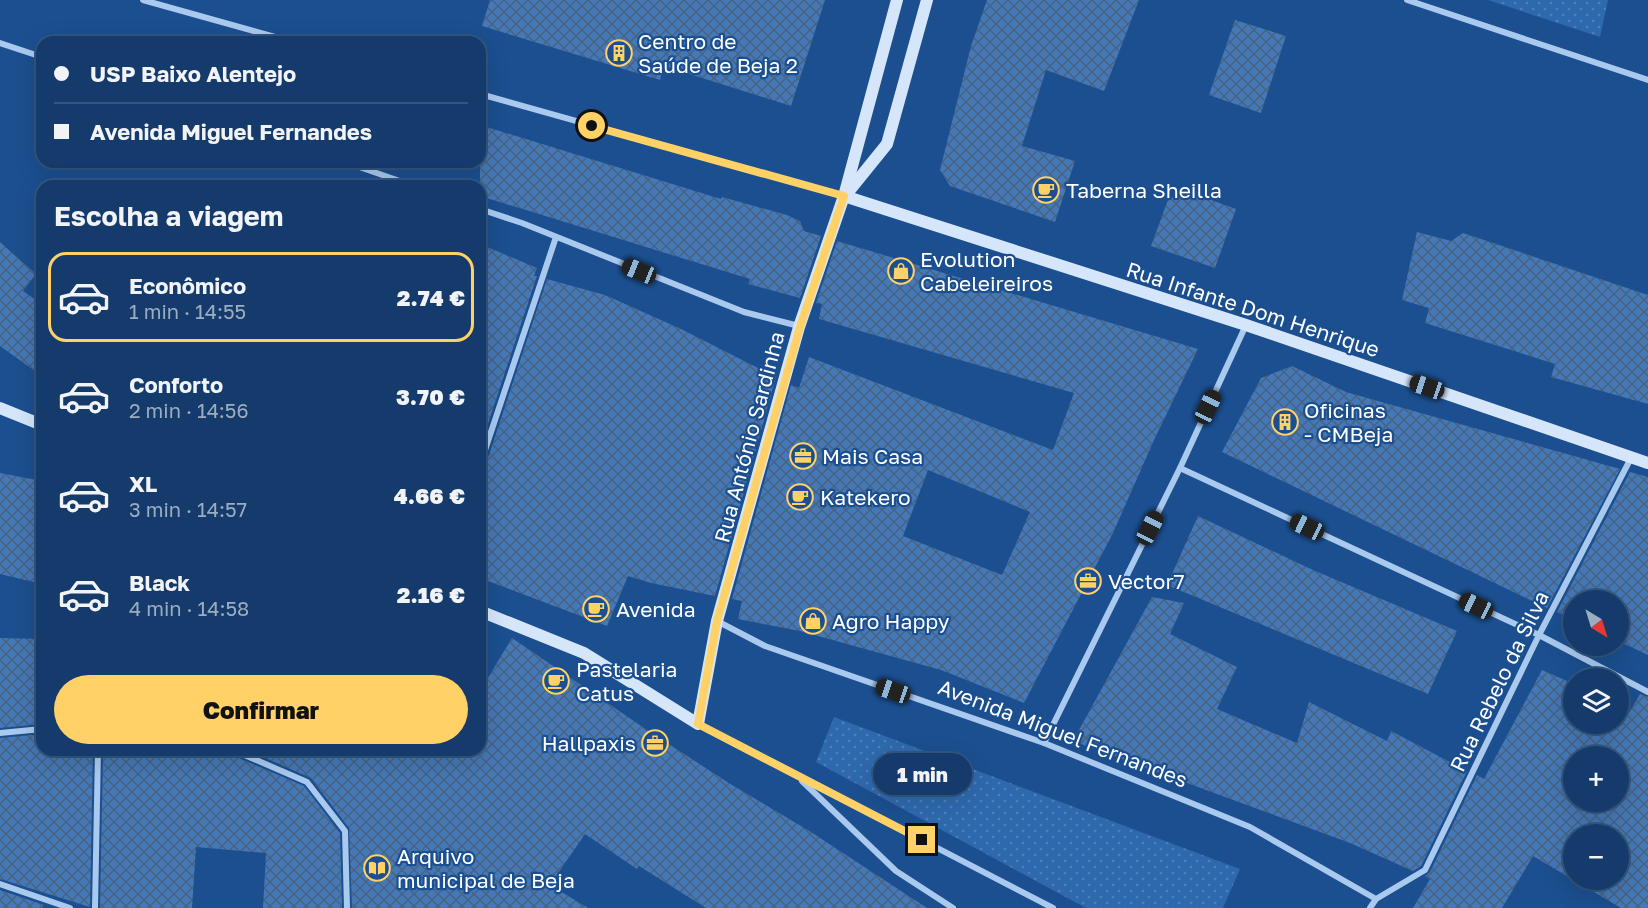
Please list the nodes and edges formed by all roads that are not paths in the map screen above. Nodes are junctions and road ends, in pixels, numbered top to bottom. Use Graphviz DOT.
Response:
graph roads {
  1 [pos="143,0"];
  2 [pos="897,0"];
  3 [pos="927,0"];
  4 [pos="1407,0"];
  5 [pos="272,36"];
  6 [pos="0,43"];
  7 [pos="36,55"];
  8 [pos="1648,80"];
  9 [pos="486,96"];
  10 [pos="362,168"];
  11 [pos="397,180"];
  12 [pos="844,196"];
  13 [pos="486,211"];
  14 [pos="556,237"];
  15 [pos="1246,325"];
  16 [pos="800,327"];
  17 [pos="0,408"];
  18 [pos="36,423"];
  19 [pos="486,447"];
  20 [pos="1631,458"];
  21 [pos="1648,463"];
  22 [pos="1180,468"];
  23 [pos="486,613"];
  24 [pos="717,621"];
  25 [pos="1539,635"];
  26 [pos="1648,692"];
  27 [pos="698,724"];
  28 [pos="36,730"];
  29 [pos="0,733"];
  30 [pos="1044,743"];
  31 [pos="98,756"];
  32 [pos="247,756"];
  33 [pos="798,777"];
  34 [pos="0,884"];
  35 [pos="1376,899"];
  36 [pos="70,908"];
  37 [pos="95,908"];
  38 [pos="346,908"];
  39 [pos="953,908"];
  40 [pos="1053,908"];
  41 [pos="1370,908"];
  1 -- 5 [label="street"];
  2 -- 12 [label="main road, Rua António Sardinha"];
  3 -- 12 [label="main road, Rua António Sardinha"];
  4 -- 8 [label="street"];
  6 -- 7 [label="street"];
  9 -- 12 [label="street"];
  10 -- 11 [label="street"];
  12 -- 15 [label="main road, Rua Infante Dom Henrique"];
  12 -- 16 [label="main road, Rua António Sardinha"];
  13 -- 14 [label="street"];
  14 -- 16 [label="street"];
  14 -- 19 [label="street"];
  15 -- 20 [label="main road, Rua Infante Dom Henrique"];
  15 -- 22 [label="street"];
  16 -- 24 [label="main road, Rua António Sardinha"];
  17 -- 18 [label="main road"];
  20 -- 21 [label="main road, Rua Infante Dom Henrique"];
  20 -- 25 [label="street, Rua Rebelo da Silva"];
  22 -- 25 [label="street"];
  22 -- 30 [label="street"];
  23 -- 27 [label="main road"];
  24 -- 27 [label="main road"];
  24 -- 30 [label="street, Avenida Miguel Fernandes"];
  25 -- 26 [label="street"];
  25 -- 35 [label="street, Rua Rebelo da Silva"];
  27 -- 33 [label="street"];
  28 -- 29 [label="street"];
  30 -- 35 [label="street, Avenida Miguel Fernandes"];
  31 -- 37 [label="street"];
  32 -- 38 [label="street"];
  33 -- 39 [label="street"];
  33 -- 40 [label="street"];
  34 -- 36 [label="street"];
  35 -- 41 [label="street"];
}
